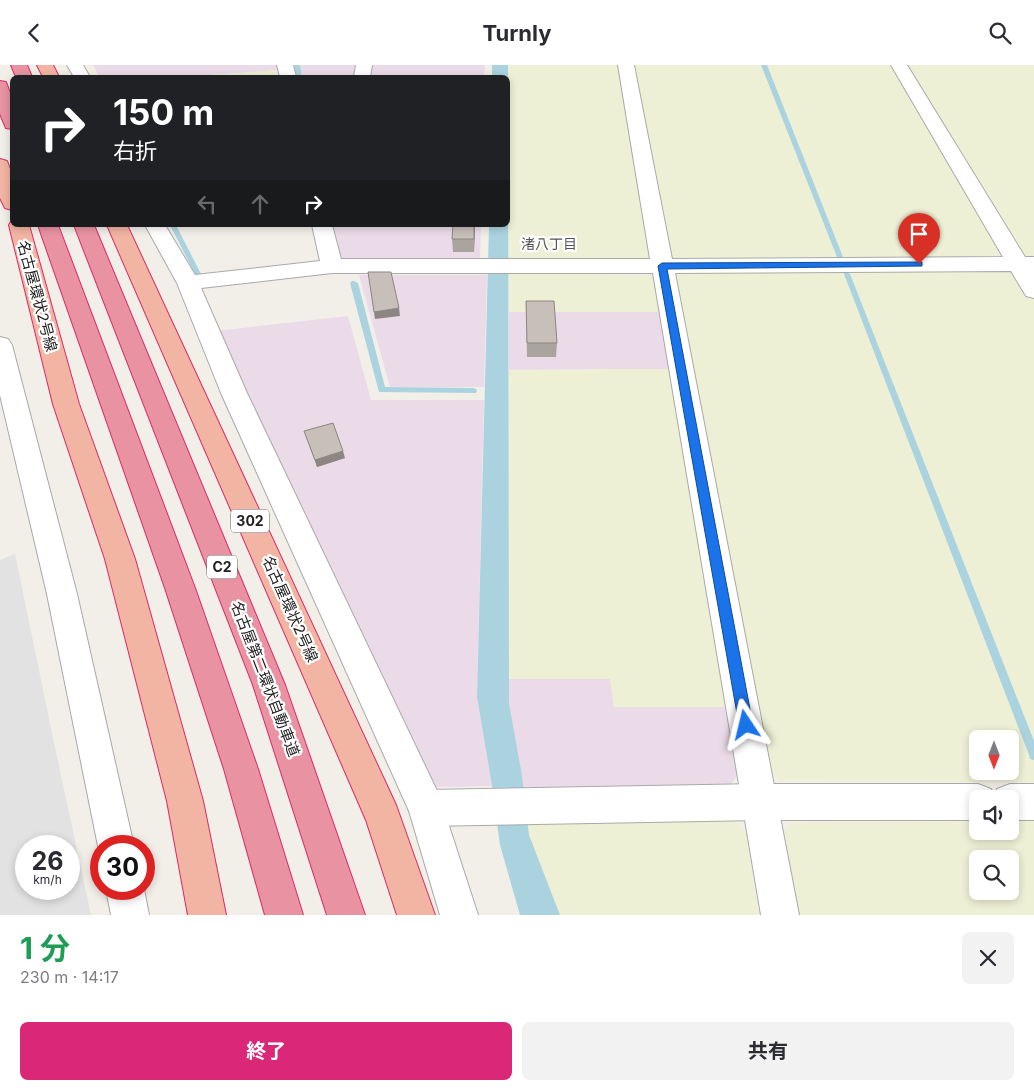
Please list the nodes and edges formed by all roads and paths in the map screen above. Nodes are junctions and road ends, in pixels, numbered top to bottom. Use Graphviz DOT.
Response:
graph roads {
  1 [pos="626,65"];
  2 [pos="899,65"];
  3 [pos="0,86"];
  4 [pos="10,118"];
  5 [pos="0,165"];
  6 [pos="10,198"];
  7 [pos="20,227"];
  8 [pos="49,227"];
  9 [pos="85,227"];
  10 [pos="118,227"];
  11 [pos="156,227"];
  12 [pos="322,227"];
  13 [pos="1026,264"];
  14 [pos="332,266"];
  15 [pos="662,266"];
  16 [pos="188,283"];
  17 [pos="1034,291"];
  18 [pos="0,345"];
  19 [pos="760,802"];
  20 [pos="969,802"];
  21 [pos="1019,802"];
  22 [pos="1034,802"];
  23 [pos="426,808"];
  24 [pos="114,835"];
  25 [pos="127,900"];
  26 [pos="130,915"];
  27 [pos="207,915"];
  28 [pos="284,915"];
  29 [pos="346,915"];
  30 [pos="416,915"];
  31 [pos="459,915"];
  32 [pos="780,915"];
  1 -- 15 [label="street"];
  2 -- 13 [label="street"];
  3 -- 4 [label="highway"];
  5 -- 6 [label="highway"];
  7 -- 27 [label="highway, 名古屋環状2号線"];
  8 -- 28 [label="highway"];
  9 -- 29 [label="highway, 名古屋第二環状自動車道 / C2"];
  10 -- 30 [label="highway, 名古屋環状2号線 / 302"];
  11 -- 16 [label="street"];
  12 -- 14 [label="street"];
  13 -- 15 [label="street"];
  13 -- 17 [label="street"];
  14 -- 15 [label="street"];
  14 -- 16 [label="street"];
  15 -- 19 [label="street"];
  16 -- 23 [label="street"];
  18 -- 24 [label="street"];
  19 -- 20 [label="street"];
  19 -- 23 [label="street"];
  19 -- 32 [label="street"];
  21 -- 22 [label="street"];
  23 -- 31 [label="street"];
  25 -- 26 [label="street"];
}
